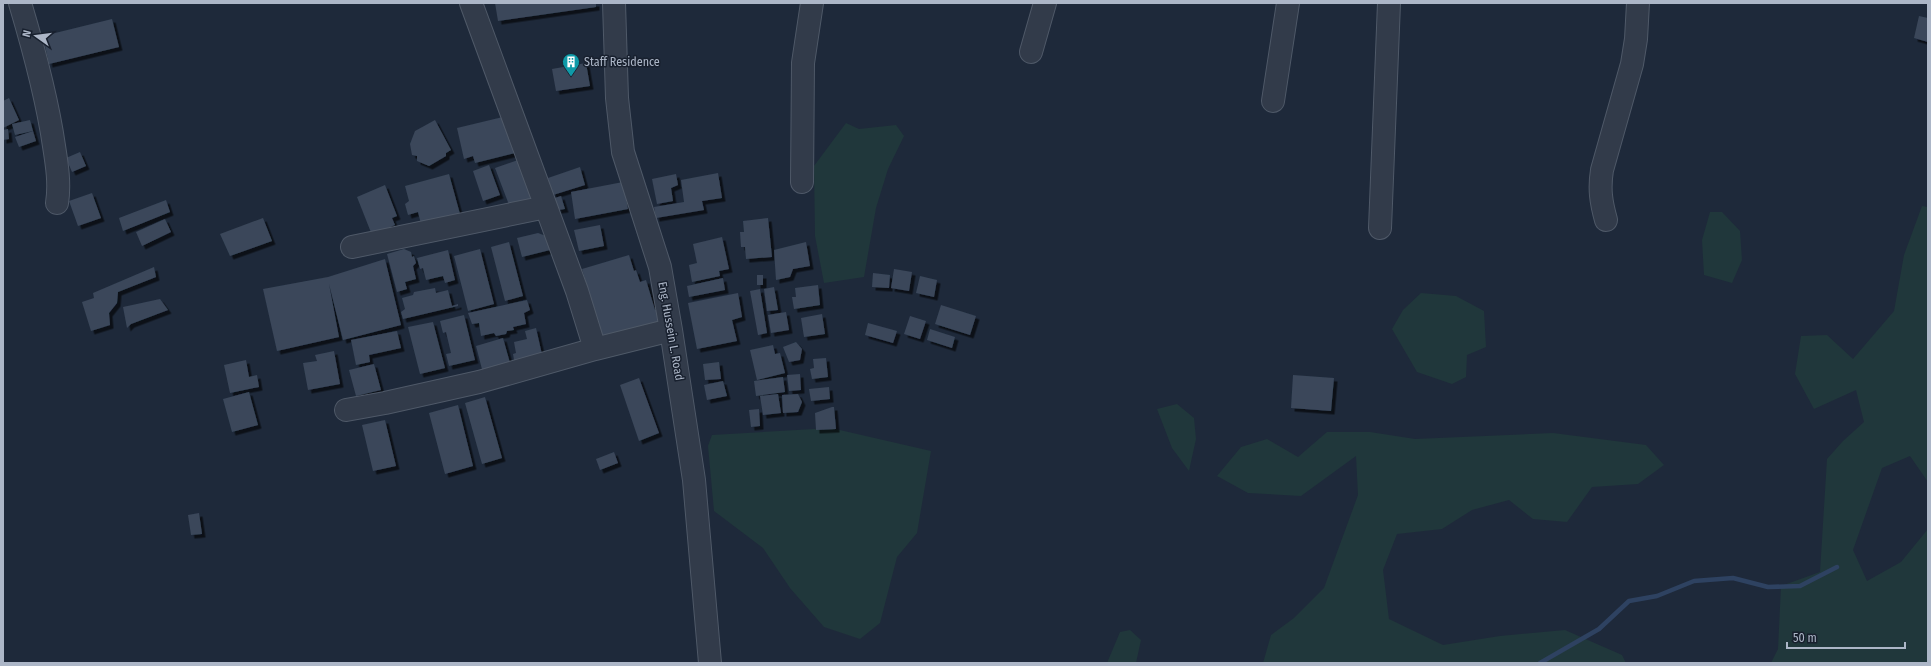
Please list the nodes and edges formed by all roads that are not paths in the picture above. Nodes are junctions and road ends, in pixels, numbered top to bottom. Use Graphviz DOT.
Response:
graph roads {
  1 [pos="20,3"];
  2 [pos="470,3"];
  3 [pos="614,3"];
  4 [pos="812,3"];
  5 [pos="1046,3"];
  6 [pos="1288,3"];
  7 [pos="1389,3"];
  8 [pos="1638,3"];
  9 [pos="1031,52"];
  10 [pos="1273,101"];
  11 [pos="802,182"];
  12 [pos="57,203"];
  13 [pos="546,207"];
  14 [pos="1606,220"];
  15 [pos="1380,228"];
  16 [pos="352,247"];
  17 [pos="671,330"];
  18 [pos="595,349"];
  19 [pos="346,410"];
  20 [pos="710,663"];
  1 -- 12 [label="street"];
  2 -- 13 [label="street"];
  3 -- 17 [label="street, Eng. Hussein L. Road"];
  4 -- 11 [label="street"];
  5 -- 9 [label="street"];
  6 -- 10 [label="street"];
  7 -- 15 [label="street"];
  8 -- 14 [label="street"];
  13 -- 16 [label="street"];
  13 -- 18 [label="street"];
  17 -- 18 [label="street"];
  17 -- 20 [label="street, Eng. Hussein L. Road"];
  18 -- 19 [label="street"];
}
